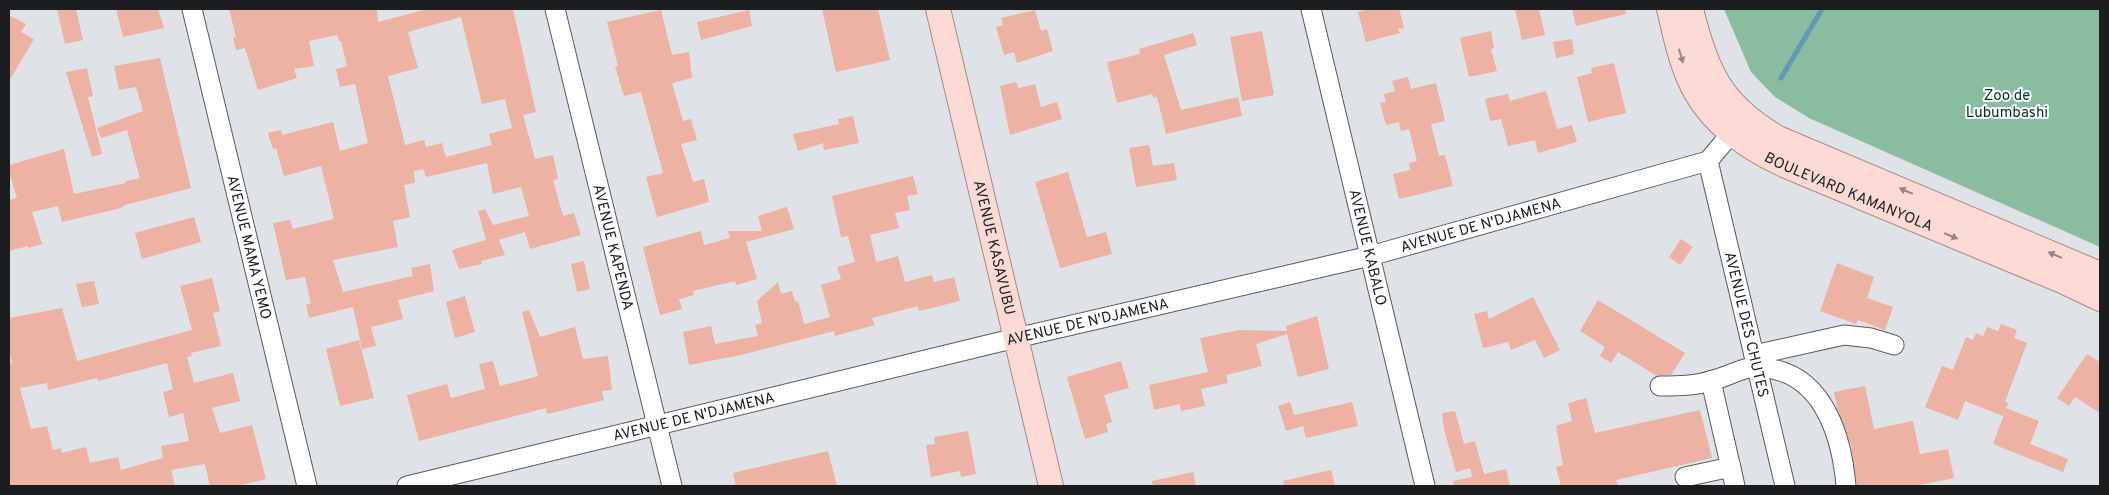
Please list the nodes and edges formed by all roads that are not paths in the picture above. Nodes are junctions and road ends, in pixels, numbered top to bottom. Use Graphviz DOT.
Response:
graph roads {
  1 [pos="192,9"];
  2 [pos="555,9"];
  3 [pos="938,9"];
  4 [pos="1311,9"];
  5 [pos="1669,9"];
  6 [pos="1691,9"];
  7 [pos="1738,125"];
  8 [pos="1708,161"];
  9 [pos="1370,256"];
  10 [pos="2100,274"];
  11 [pos="2100,299"];
  12 [pos="1016,338"];
  13 [pos="1894,345"];
  14 [pos="1755,361"];
  15 [pos="1711,381"];
  16 [pos="1660,386"];
  17 [pos="656,424"];
  18 [pos="1731,466"];
  19 [pos="1685,477"];
  20 [pos="307,486"];
  21 [pos="407,486"];
  22 [pos="672,486"];
  23 [pos="1051,486"];
  24 [pos="1425,486"];
  25 [pos="1735,486"];
  26 [pos="1785,486"];
  27 [pos="1846,486"];
  1 -- 20 [label="street, AVENUE MAMA YEMO"];
  2 -- 17 [label="street, AVENUE KAPENDA"];
  3 -- 12 [label="main road, AVENUE KASAVUBU"];
  4 -- 9 [label="street, AVENUE KABALO"];
  5 -- 7 [label="main road, BOULEVARD KAMANYOLA, one-way"];
  6 -- 7 [label="main road, BOULEVARD KAMANYOLA"];
  7 -- 8 [label="street"];
  10 -- 7 [label="main road, BOULEVARD KAMANYOLA, one-way"];
  7 -- 11 [label="main road, BOULEVARD KAMANYOLA, one-way"];
  8 -- 9 [label="street, AVENUE DE N'DJAMENA"];
  8 -- 14 [label="street, AVENUE DES CHUTES"];
  9 -- 12 [label="street, AVENUE DE N'DJAMENA"];
  9 -- 24 [label="street, AVENUE KABALO"];
  12 -- 17 [label="street, AVENUE DE N'DJAMENA"];
  12 -- 23 [label="main road, AVENUE KASAVUBU"];
  13 -- 14 [label="street"];
  14 -- 15 [label="street"];
  14 -- 26 [label="street, AVENUE DES CHUTES"];
  14 -- 27 [label="street"];
  15 -- 16 [label="street"];
  15 -- 18 [label="street"];
  17 -- 21 [label="street, AVENUE DE N'DJAMENA"];
  17 -- 22 [label="street, AVENUE KAPENDA"];
  18 -- 19 [label="street"];
  18 -- 25 [label="street"];
}
